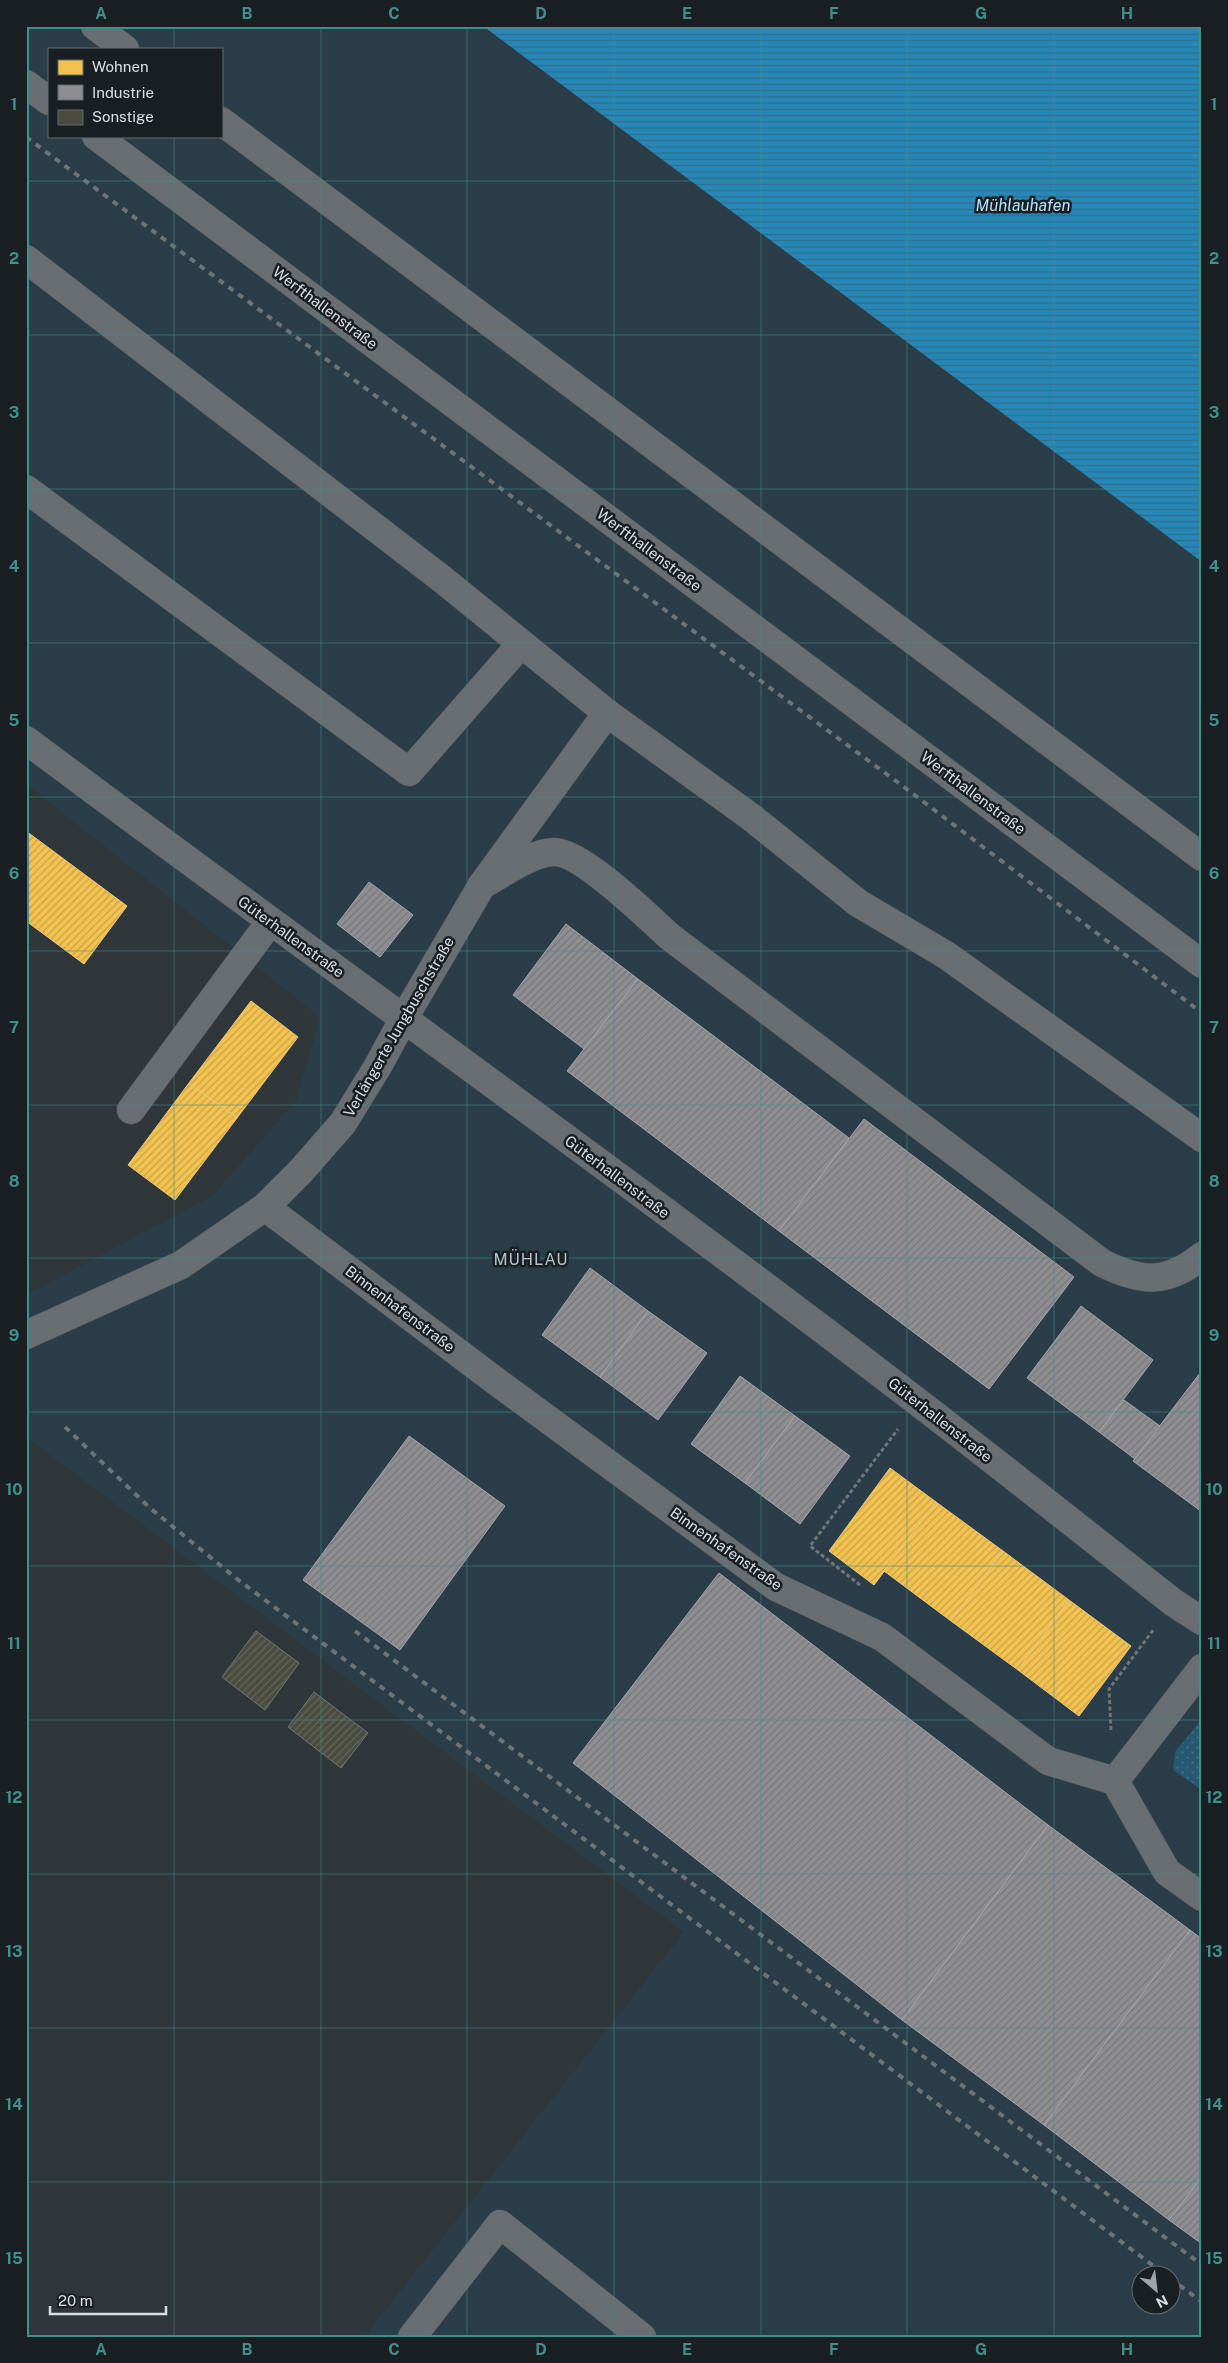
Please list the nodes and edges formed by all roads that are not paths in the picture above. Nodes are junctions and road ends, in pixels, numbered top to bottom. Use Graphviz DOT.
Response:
graph roads {
  1 [pos="95,26"];
  2 [pos="124,48"];
  3 [pos="26,84"];
  4 [pos="48,100"];
  5 [pos="222,122"];
  6 [pos="99,138"];
  7 [pos="26,259"];
  8 [pos="26,489"];
  9 [pos="521,644"];
  10 [pos="607,714"];
  11 [pos="26,740"];
  12 [pos="1202,857"];
  13 [pos="482,885"];
  14 [pos="270,922"];
  15 [pos="1202,964"];
  16 [pos="404,1018"];
  17 [pos="131,1110"];
  18 [pos="1202,1138"];
  19 [pos="265,1207"];
  20 [pos="1202,1256"];
  21 [pos="26,1335"];
  22 [pos="1202,1621"];
  23 [pos="1202,1668"];
  24 [pos="1114,1781"];
  25 [pos="1202,1897"];
  26 [pos="412,2337"];
  27 [pos="642,2337"];
  1 -- 2 [label="street"];
  3 -- 4 [label="street"];
  5 -- 12 [label="street"];
  6 -- 15 [label="street, Werfthallenstraße"];
  7 -- 9 [label="street"];
  8 -- 9 [label="street"];
  9 -- 10 [label="street"];
  10 -- 13 [label="street, Verlängerte Jungbuschstraße"];
  10 -- 18 [label="street"];
  11 -- 14 [label="street, Güterhallenstraße"];
  13 -- 16 [label="street, Verlängerte Jungbuschstraße"];
  13 -- 20 [label="street"];
  14 -- 16 [label="street, Güterhallenstraße"];
  14 -- 17 [label="street"];
  16 -- 19 [label="street, Verlängerte Jungbuschstraße"];
  16 -- 22 [label="street, Güterhallenstraße"];
  19 -- 21 [label="street, Verlängerte Jungbuschstraße"];
  19 -- 24 [label="street, Binnenhafenstraße"];
  23 -- 24 [label="street"];
  24 -- 25 [label="street"];
  26 -- 27 [label="street"];
}
